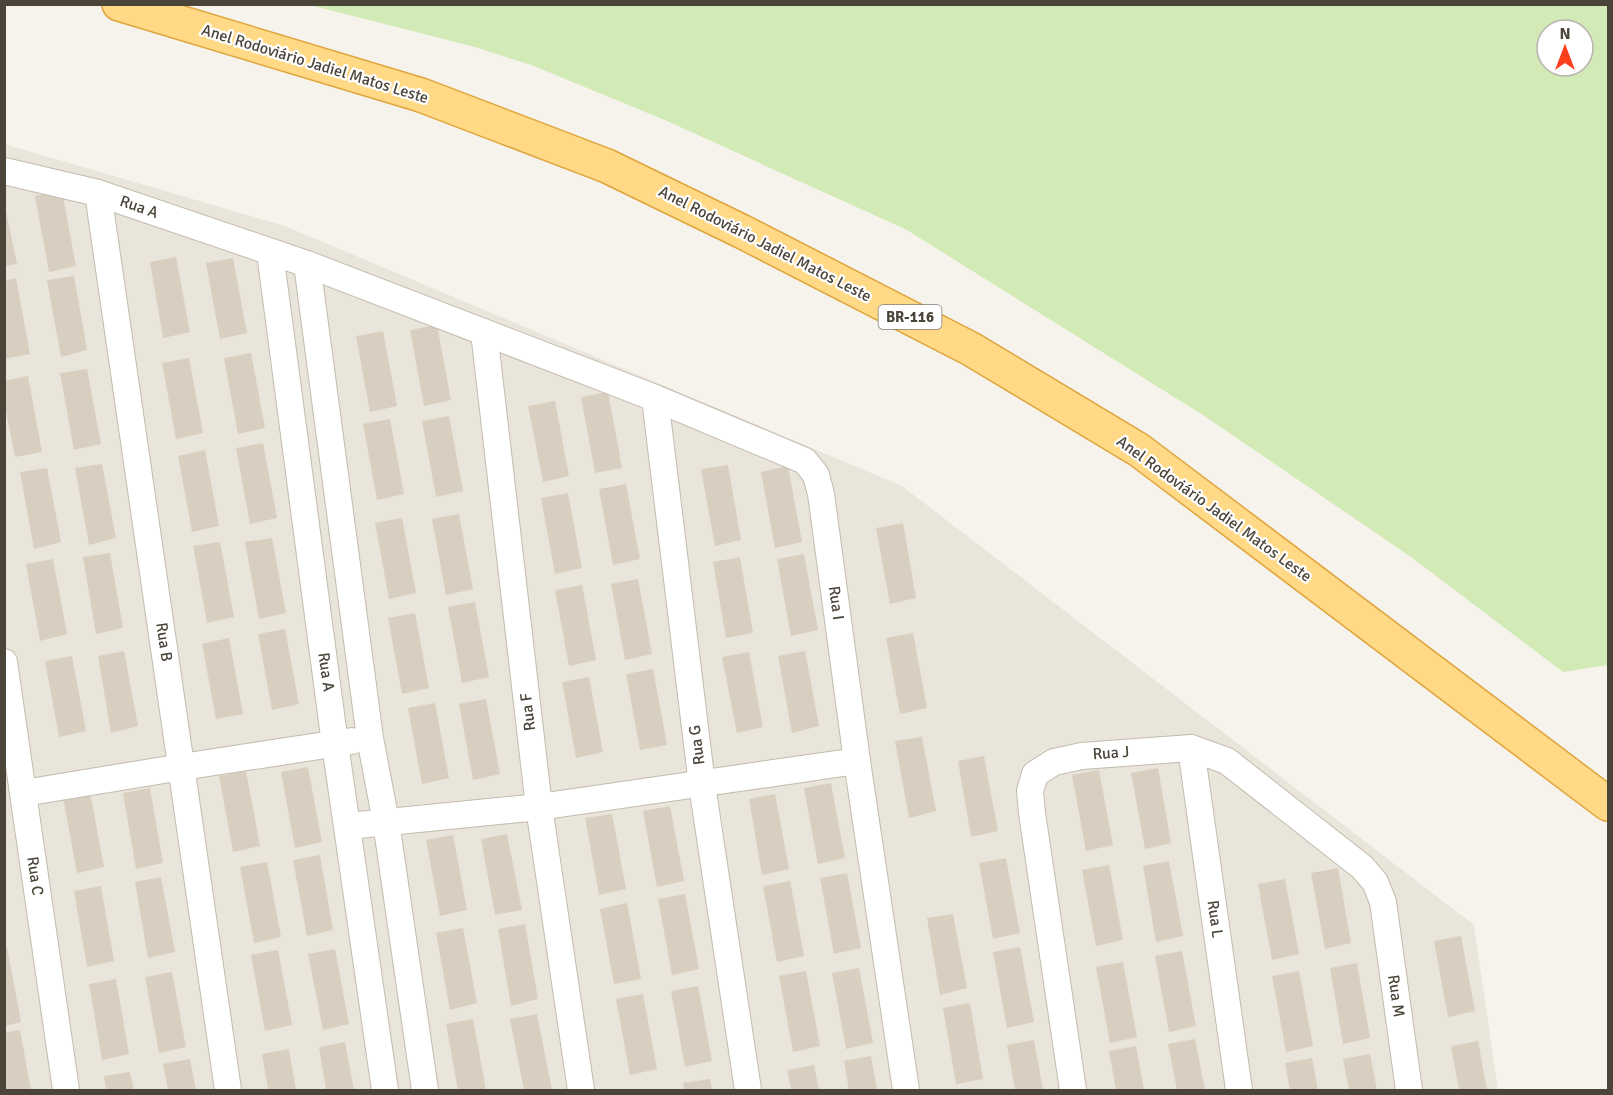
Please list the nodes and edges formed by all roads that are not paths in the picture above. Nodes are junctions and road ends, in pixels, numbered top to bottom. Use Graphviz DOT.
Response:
graph roads {
  1 [pos="118,4"];
  2 [pos="4,171"];
  3 [pos="98,193"];
  4 [pos="270,253"];
  5 [pos="307,264"];
  6 [pos="484,332"];
  7 [pos="655,398"];
  8 [pos="4,662"];
  9 [pos="370,738"];
  10 [pos="335,744"];
  11 [pos="1191,748"];
  12 [pos="857,761"];
  13 [pos="182,766"];
  14 [pos="702,785"];
  15 [pos="24,793"];
  16 [pos="1608,804"];
  17 [pos="539,807"];
  18 [pos="386,822"];
  19 [pos="348,826"];
  20 [pos="66,1090"];
  21 [pos="228,1090"];
  22 [pos="386,1090"];
  23 [pos="425,1090"];
  24 [pos="581,1090"];
  25 [pos="748,1090"];
  26 [pos="906,1090"];
  27 [pos="1073,1090"];
  28 [pos="1239,1090"];
  29 [pos="1409,1090"];
  1 -- 16 [label="highway, Anel Rodoviário Jadiel Matos Leste / BR-116"];
  2 -- 3 [label="street, Rua A"];
  3 -- 4 [label="street, Rua A"];
  3 -- 13 [label="street, Rua B"];
  4 -- 5 [label="street, Rua A"];
  4 -- 10 [label="street, Rua A"];
  5 -- 6 [label="street, Rua A"];
  5 -- 9 [label="street"];
  6 -- 7 [label="street, Rua I"];
  6 -- 17 [label="street, Rua F"];
  7 -- 12 [label="street, Rua I"];
  7 -- 14 [label="street, Rua G"];
  8 -- 15 [label="street, Rua C"];
  9 -- 10 [label="street"];
  9 -- 18 [label="street"];
  10 -- 13 [label="street"];
  10 -- 19 [label="street, Rua A"];
  11 -- 27 [label="street, Rua J"];
  11 -- 28 [label="street, Rua L"];
  11 -- 29 [label="street, Rua M"];
  12 -- 14 [label="street"];
  12 -- 26 [label="street, Rua I"];
  13 -- 15 [label="street"];
  13 -- 21 [label="street, Rua B"];
  14 -- 17 [label="street"];
  14 -- 25 [label="street, Rua G"];
  15 -- 20 [label="street, Rua C"];
  17 -- 18 [label="street"];
  17 -- 24 [label="street, Rua F"];
  18 -- 19 [label="street"];
  18 -- 23 [label="street"];
  19 -- 22 [label="street, Rua A"];
}
